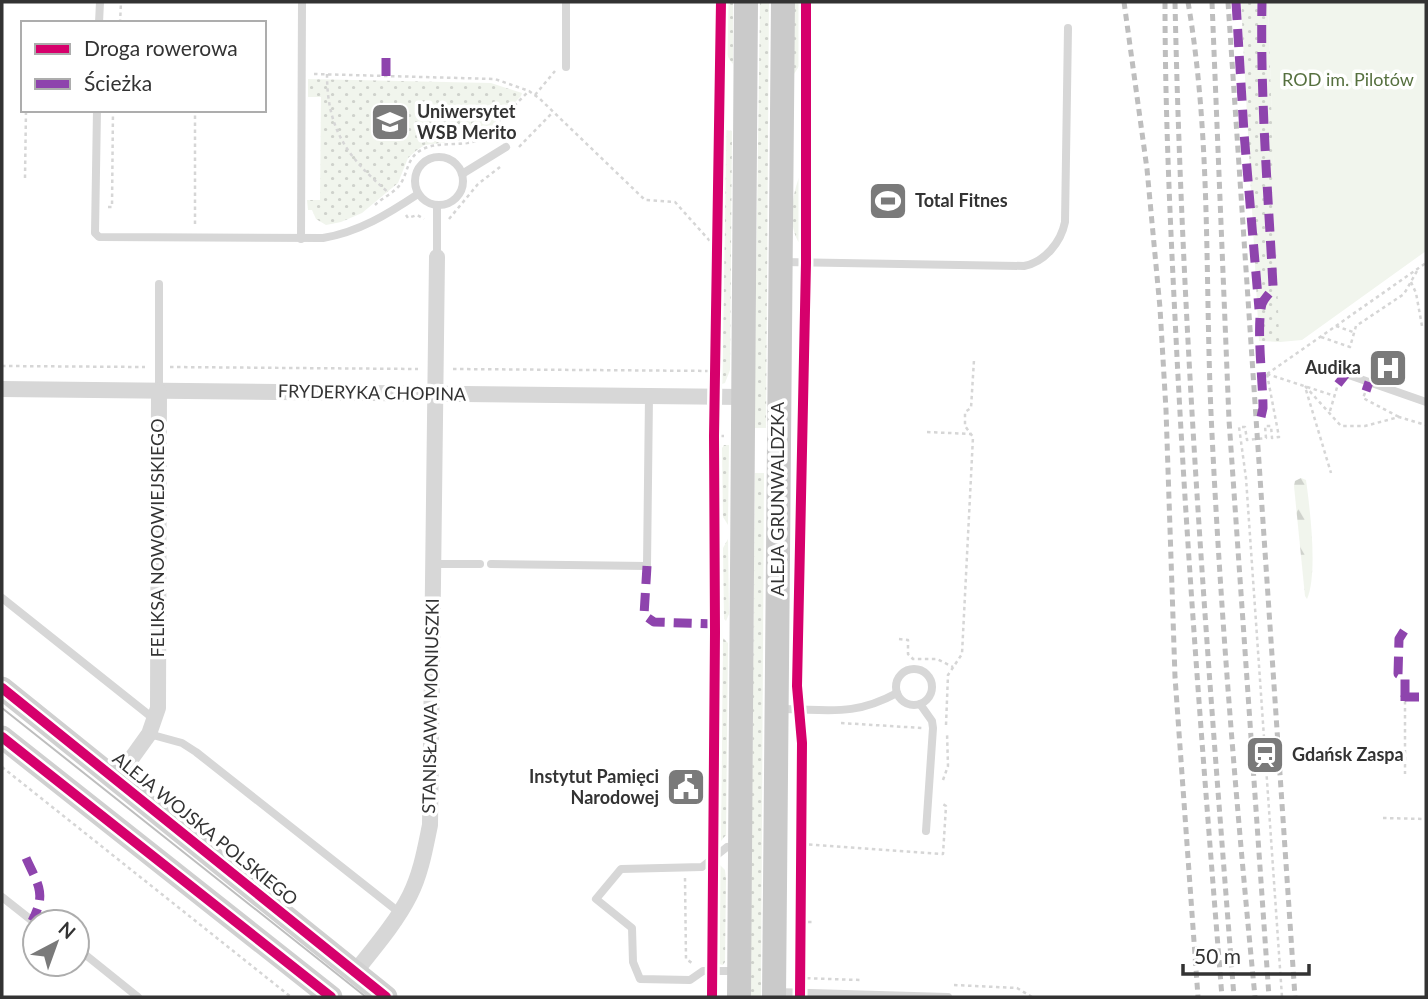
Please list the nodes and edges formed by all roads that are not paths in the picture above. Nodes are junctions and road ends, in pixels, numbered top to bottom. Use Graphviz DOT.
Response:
graph roads {
  1 [pos="100,2"];
  2 [pos="302,2"];
  3 [pos="566,2"];
  4 [pos="746,2"];
  5 [pos="783,2"];
  6 [pos="99,21"];
  7 [pos="1068,28"];
  8 [pos="563,66"];
  9 [pos="97,112"];
  10 [pos="506,147"];
  11 [pos="462,174"];
  12 [pos="418,194"];
  13 [pos="438,205"];
  14 [pos="301,239"];
  15 [pos="437,257"];
  16 [pos="780,262"];
  17 [pos="159,284"];
  18 [pos="1346,374"];
  19 [pos="2,389"];
  20 [pos="159,391"];
  21 [pos="435,394"];
  22 [pos="649,396"];
  23 [pos="743,397"];
  24 [pos="1426,402"];
  25 [pos="433,564"];
  26 [pos="480,564"];
  27 [pos="491,564"];
  28 [pos="2,598"];
  29 [pos="2,688"];
  30 [pos="897,694"];
  31 [pos="920,704"];
  32 [pos="776,709"];
  33 [pos="151,726"];
  34 [pos="2,737"];
  35 [pos="117,780"];
  36 [pos="926,831"];
  37 [pos="740,845"];
  38 [pos="2,897"];
  39 [pos="21,912"];
  40 [pos="400,913"];
  41 [pos="91,959"];
  42 [pos="739,971"];
  43 [pos="355,972"];
  44 [pos="774,995"];
  45 [pos="138,997"];
  46 [pos="331,997"];
  47 [pos="386,997"];
  48 [pos="738,997"];
  49 [pos="948,997"];
  1 -- 6 [label="lane"];
  2 -- 14 [label="lane"];
  3 -- 8 [label="lane"];
  4 -- 23 [label="main road, ALEJA GRUNWALDZKA"];
  5 -- 16 [label="main road, ALEJA GRUNWALDZKA"];
  7 -- 16 [label="lane"];
  9 -- 14 [label="lane"];
  10 -- 11 [label="lane"];
  11 -- 12 [label="lane"];
  11 -- 13 [label="lane"];
  12 -- 13 [label="lane"];
  12 -- 14 [label="lane"];
  13 -- 15 [label="lane"];
  15 -- 21 [label="street, STANISŁAWA MONIUSZKI"];
  16 -- 32 [label="main road, ALEJA GRUNWALDZKA"];
  17 -- 20 [label="lane, FELIKSA NOWOWIEJSKIEGO"];
  18 -- 24 [label="lane"];
  19 -- 20 [label="street, FRYDERYKA CHOPINA"];
  20 -- 21 [label="street, FRYDERYKA CHOPINA"];
  20 -- 33 [label="street, FELIKSA NOWOWIEJSKIEGO"];
  21 -- 22 [label="street, FRYDERYKA CHOPINA"];
  21 -- 25 [label="street, STANISŁAWA MONIUSZKI"];
  22 -- 23 [label="street, FRYDERYKA CHOPINA"];
  22 -- 27 [label="lane"];
  23 -- 37 [label="main road, ALEJA GRUNWALDZKA"];
  25 -- 26 [label="lane"];
  25 -- 40 [label="street, STANISŁAWA MONIUSZKI"];
  28 -- 33 [label="lane"];
  29 -- 35 [label="street, ALEJA WOJSKA POLSKIEGO"];
  30 -- 31 [label="lane"];
  30 -- 31 [label="lane"];
  30 -- 32 [label="lane"];
  31 -- 36 [label="lane"];
  32 -- 44 [label="main road, ALEJA GRUNWALDZKA"];
  33 -- 35 [label="street, FELIKSA NOWOWIEJSKIEGO"];
  33 -- 40 [label="lane"];
  34 -- 46 [label="street"];
  35 -- 43 [label="street, ALEJA WOJSKA POLSKIEGO"];
  37 -- 42 [label="main road, ALEJA GRUNWALDZKA"];
  37 -- 42 [label="lane"];
  38 -- 39 [label="lane"];
  40 -- 43 [label="street, STANISŁAWA MONIUSZKI"];
  41 -- 45 [label="lane"];
  42 -- 48 [label="main road, ALEJA GRUNWALDZKA"];
  43 -- 47 [label="street, ALEJA WOJSKA POLSKIEGO"];
  44 -- 49 [label="lane"];
}
